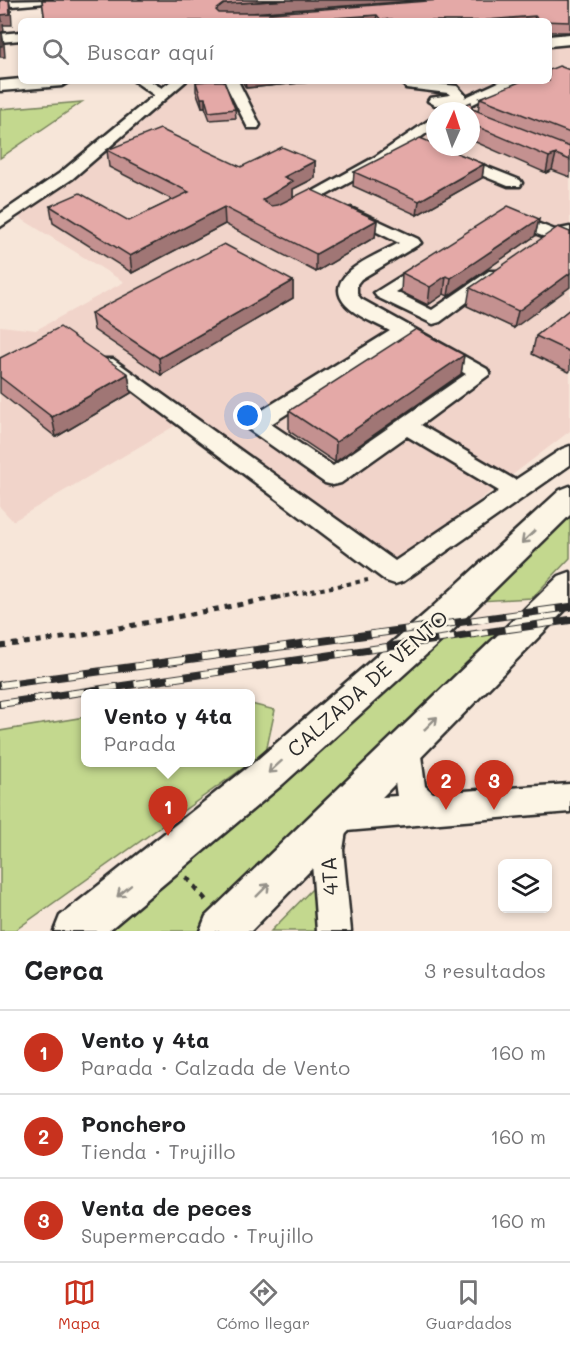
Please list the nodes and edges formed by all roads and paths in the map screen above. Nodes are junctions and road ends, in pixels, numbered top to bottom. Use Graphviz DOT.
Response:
graph roads {
  1 [pos="46,0"];
  2 [pos="0,4"];
  3 [pos="28,4"];
  4 [pos="18,36"];
  5 [pos="0,38"];
  6 [pos="570,39"];
  7 [pos="552,41"];
  8 [pos="18,84"];
  9 [pos="146,84"];
  10 [pos="176,84"];
  11 [pos="232,84"];
  12 [pos="410,84"];
  13 [pos="416,84"];
  14 [pos="506,84"];
  15 [pos="0,86"];
  16 [pos="163,95"];
  17 [pos="435,101"];
  18 [pos="468,102"];
  19 [pos="253,125"];
  20 [pos="426,127"];
  21 [pos="408,140"];
  22 [pos="514,183"];
  23 [pos="317,196"];
  24 [pos="281,212"];
  25 [pos="0,222"];
  26 [pos="494,222"];
  27 [pos="561,234"];
  28 [pos="534,248"];
  29 [pos="444,254"];
  30 [pos="507,267"];
  31 [pos="404,331"];
  32 [pos="90,351"];
  33 [pos="406,426"];
  34 [pos="570,454"];
  35 [pos="516,491"];
  36 [pos="570,496"];
  37 [pos="395,574"];
  38 [pos="570,585"];
  39 [pos="0,646"];
  40 [pos="405,748"];
  41 [pos="570,798"];
  42 [pos="428,808"];
  43 [pos="332,820"];
  44 [pos="167,857"];
  45 [pos="224,928"];
  46 [pos="75,931"];
  47 [pos="334,931"];
  1 -- 3 [label="street"];
  2 -- 3 [label="street"];
  4 -- 5 [label="street"];
  6 -- 7 [label="main road"];
  8 -- 15 [label="main road"];
  9 -- 16 [label="street"];
  10 -- 16 [label="street"];
  11 -- 19 [label="street"];
  12 -- 17 [label="street"];
  13 -- 17 [label="street"];
  14 -- 18 [label="street"];
  16 -- 25 [label="street"];
  20 -- 21 [label="street"];
  21 -- 22 [label="street"];
  21 -- 23 [label="street"];
  23 -- 24 [label="street"];
  23 -- 31 [label="street"];
  26 -- 27 [label="street"];
  27 -- 28 [label="street"];
  29 -- 30 [label="street"];
  31 -- 33 [label="street"];
  31 -- 33 [label="street"];
  32 -- 37 [label="street"];
  33 -- 35 [label="street"];
  34 -- 35 [label="street"];
  35 -- 37 [label="street"];
  36 -- 44 [label="main road, CALZADA DE VENTO, one-way"];
  37 -- 39 [label="path"];
  40 -- 38 [label="main road, one-way"];
  40 -- 42 [label="street"];
  40 -- 43 [label="main road"];
  41 -- 42 [label="street"];
  42 -- 43 [label="street"];
  45 -- 43 [label="main road, one-way"];
  43 -- 47 [label="street, 4TA"];
  44 -- 45 [label="path"];
  44 -- 46 [label="main road, CALZADA DE VENTO, one-way"];
}
